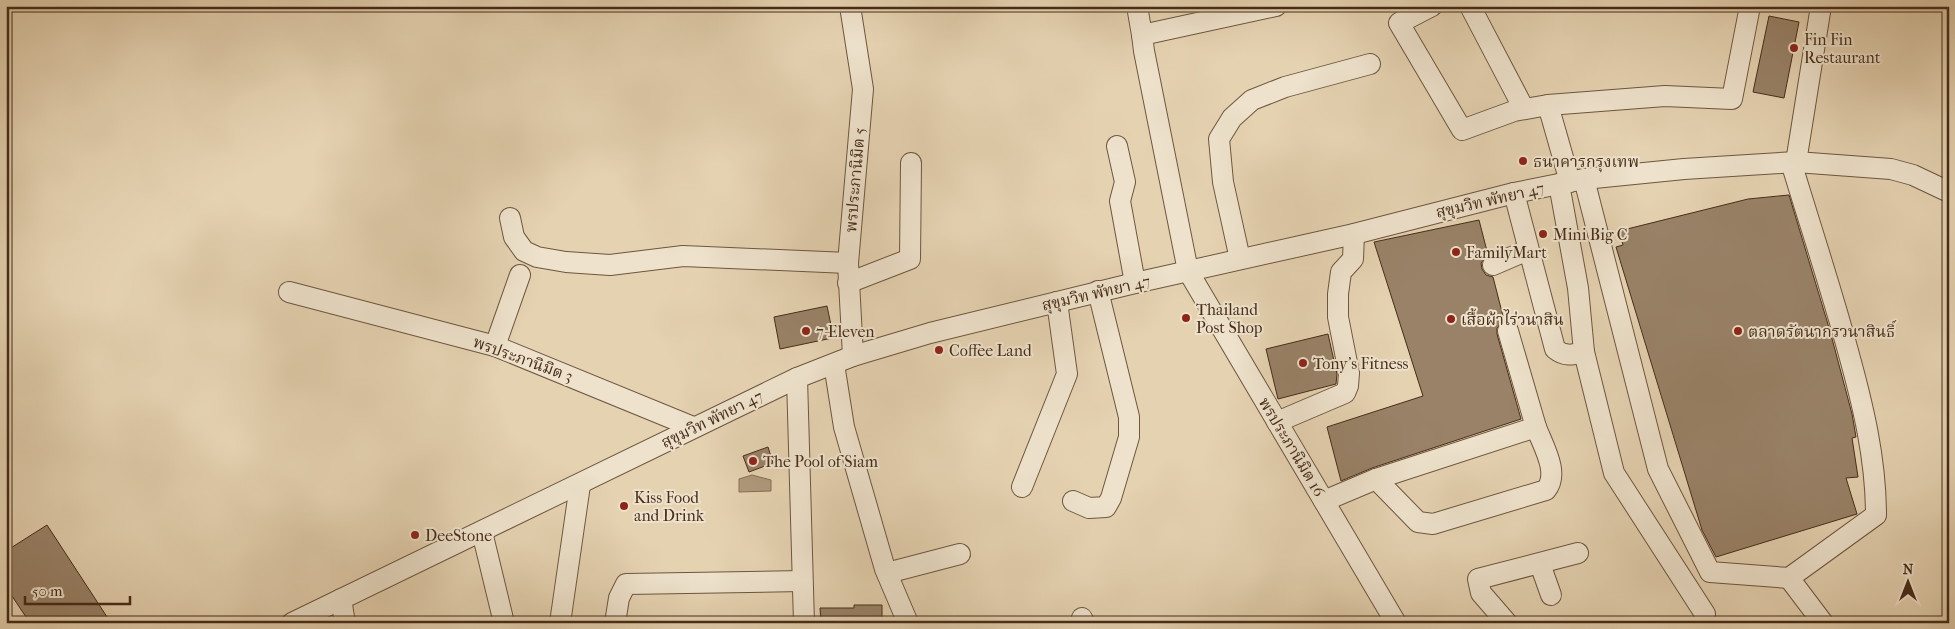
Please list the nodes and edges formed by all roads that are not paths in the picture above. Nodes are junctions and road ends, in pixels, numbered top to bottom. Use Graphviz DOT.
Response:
graph roads {
  1 [pos="850,6"];
  2 [pos="1137,6"];
  3 [pos="1276,6"];
  4 [pos="1432,6"];
  5 [pos="1470,6"];
  6 [pos="1750,6"];
  7 [pos="1821,6"];
  8 [pos="1142,34"];
  9 [pos="1370,64"];
  10 [pos="1548,105"];
  11 [pos="1524,109"];
  12 [pos="1117,146"];
  13 [pos="1793,162"];
  14 [pos="911,163"];
  15 [pos="1571,182"];
  16 [pos="1949,192"];
  17 [pos="1514,193"];
  18 [pos="510,218"];
  19 [pos="1354,234"];
  20 [pos="1528,250"];
  21 [pos="1240,259"];
  22 [pos="1494,266"];
  23 [pos="1188,271"];
  24 [pos="848,273"];
  25 [pos="520,275"];
  26 [pos="1135,283"];
  27 [pos="1098,291"];
  28 [pos="289,292"];
  29 [pos="1057,302"];
  30 [pos="1508,331"];
  31 [pos="496,346"];
  32 [pos="1584,352"];
  33 [pos="853,356"];
  34 [pos="834,364"];
  35 [pos="797,378"];
  36 [pos="1278,422"];
  37 [pos="693,427"];
  38 [pos="1536,427"];
  39 [pos="1376,480"];
  40 [pos="580,485"];
  41 [pos="1022,487"];
  42 [pos="1073,501"];
  43 [pos="1324,501"];
  44 [pos="482,532"];
  45 [pos="1578,553"];
  46 [pos="960,554"];
  47 [pos="1540,564"];
  48 [pos="887,573"];
  49 [pos="1789,578"];
  50 [pos="802,580"];
  51 [pos="1551,595"];
  52 [pos="342,599"];
  53 [pos="1705,614"];
  54 [pos="292,623"];
  55 [pos="345,623"];
  56 [pos="504,623"];
  57 [pos="560,623"];
  58 [pos="615,623"];
  59 [pos="804,623"];
  60 [pos="908,623"];
  61 [pos="1396,623"];
  62 [pos="1507,623"];
  63 [pos="1823,623"];
  1 -- 24 [label="street, พรประภานิมิต 5"];
  2 -- 8 [label="street, พรประภานิมิต 16"];
  3 -- 8 [label="street"];
  4 -- 11 [label="street"];
  5 -- 11 [label="street"];
  6 -- 10 [label="street"];
  7 -- 13 [label="street"];
  8 -- 23 [label="street, พรประภานิมิต 16"];
  9 -- 21 [label="street"];
  10 -- 11 [label="street"];
  10 -- 15 [label="street"];
  12 -- 26 [label="street"];
  13 -- 15 [label="street, สุขุมวิท พัทยา 47"];
  13 -- 16 [label="street, สุขุมวิท พัทยา 47"];
  13 -- 49 [label="street"];
  14 -- 24 [label="street"];
  15 -- 17 [label="street, สุขุมวิท พัทยา 47"];
  15 -- 32 [label="street"];
  15 -- 49 [label="street"];
  17 -- 19 [label="street, สุขุมวิท พัทยา 47"];
  17 -- 20 [label="street"];
  18 -- 24 [label="street"];
  19 -- 21 [label="street, สุขุมวิท พัทยา 47"];
  19 -- 36 [label="street"];
  20 -- 22 [label="street"];
  20 -- 32 [label="street"];
  21 -- 23 [label="street, สุขุมวิท พัทยา 47"];
  23 -- 26 [label="street, สุขุมวิท พัทยา 47"];
  23 -- 36 [label="street, พรประภานิมิต 16"];
  24 -- 33 [label="street, พรประภานิมิต 5"];
  25 -- 31 [label="street"];
  26 -- 27 [label="street, สุขุมวิท พัทยา 47"];
  27 -- 29 [label="street, สุขุมวิท พัทยา 47"];
  27 -- 42 [label="street"];
  28 -- 31 [label="street, พรประภานิมิต 3"];
  29 -- 33 [label="street, สุขุมวิท พัทยา 47"];
  29 -- 41 [label="street"];
  30 -- 38 [label="street"];
  31 -- 37 [label="street, พรประภานิมิต 3"];
  32 -- 53 [label="street"];
  33 -- 34 [label="street, สุขุมวิท พัทยา 47"];
  34 -- 35 [label="street, สุขุมวิท พัทยา 47"];
  34 -- 48 [label="street"];
  35 -- 37 [label="street, สุขุมวิท พัทยา 47"];
  35 -- 50 [label="street"];
  36 -- 43 [label="street, พรประภานิมิต 16"];
  37 -- 40 [label="street, สุขุมวิท พัทยา 47"];
  38 -- 39 [label="street"];
  38 -- 39 [label="street"];
  39 -- 43 [label="street"];
  40 -- 44 [label="street, สุขุมวิท พัทยา 47"];
  40 -- 57 [label="street"];
  43 -- 61 [label="street, พรประภานิมิต 16"];
  44 -- 52 [label="street, สุขุมวิท พัทยา 47"];
  44 -- 56 [label="street"];
  45 -- 47 [label="street"];
  46 -- 48 [label="street"];
  47 -- 51 [label="street"];
  47 -- 62 [label="street"];
  48 -- 60 [label="street"];
  49 -- 63 [label="street"];
  50 -- 58 [label="street"];
  50 -- 59 [label="street"];
  52 -- 54 [label="street, สุขุมวิท พัทยา 47"];
  52 -- 55 [label="street"];
}
